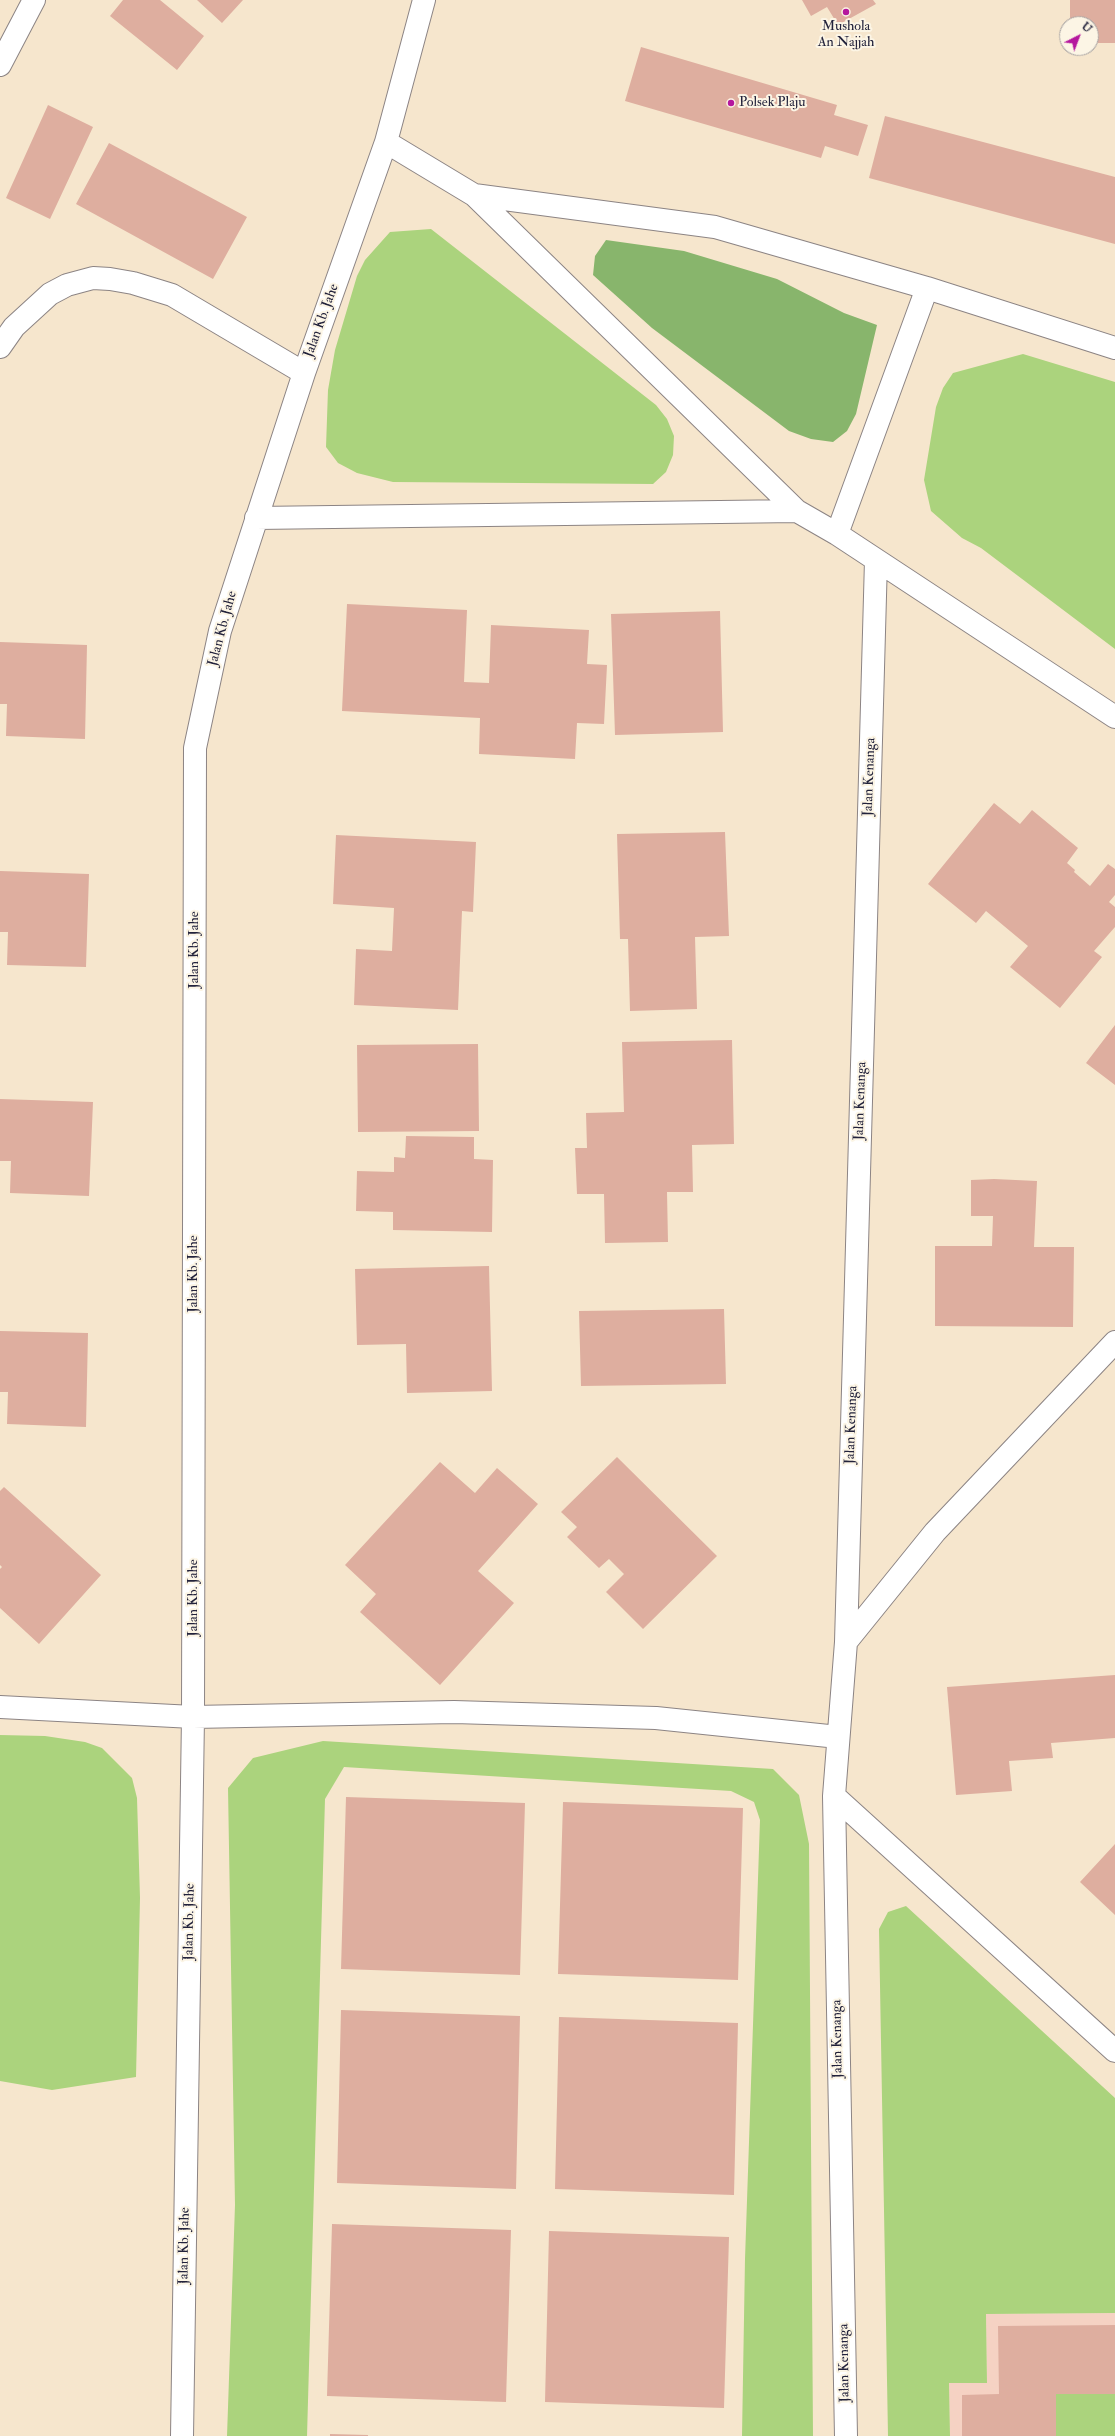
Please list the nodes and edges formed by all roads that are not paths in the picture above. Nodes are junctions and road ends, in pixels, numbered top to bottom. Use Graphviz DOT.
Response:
graph roads {
  1 [pos="34,0"];
  2 [pos="424,0"];
  3 [pos="0,65"];
  4 [pos="386,142"];
  5 [pos="474,195"];
  6 [pos="927,288"];
  7 [pos="0,347"];
  8 [pos="1115,348"];
  9 [pos="304,373"];
  10 [pos="797,511"];
  11 [pos="256,518"];
  12 [pos="837,534"];
  13 [pos="876,560"];
  14 [pos="1115,717"];
  15 [pos="1112,1353"];
  16 [pos="846,1642"];
  17 [pos="0,1707"];
  18 [pos="193,1717"];
  19 [pos="838,1737"];
  20 [pos="834,1796"];
  21 [pos="1115,2051"];
  22 [pos="182,2436"];
  23 [pos="846,2436"];
  1 -- 3 [label="street"];
  2 -- 4 [label="street, Jalan Kb. Jahe"];
  4 -- 5 [label="street"];
  4 -- 9 [label="street, Jalan Kb. Jahe"];
  5 -- 6 [label="street"];
  5 -- 10 [label="street"];
  6 -- 8 [label="street"];
  6 -- 12 [label="street"];
  7 -- 9 [label="street"];
  9 -- 11 [label="street, Jalan Kb. Jahe"];
  10 -- 11 [label="street"];
  10 -- 12 [label="street"];
  11 -- 18 [label="street, Jalan Kb. Jahe"];
  12 -- 13 [label="street"];
  13 -- 14 [label="street"];
  13 -- 16 [label="street, Jalan Kenanga"];
  15 -- 16 [label="street"];
  16 -- 19 [label="street, Jalan Kenanga"];
  17 -- 18 [label="street"];
  18 -- 19 [label="street"];
  18 -- 22 [label="street, Jalan Kb. Jahe"];
  19 -- 20 [label="street, Jalan Kenanga"];
  20 -- 21 [label="street"];
  20 -- 23 [label="street, Jalan Kenanga"];
}
